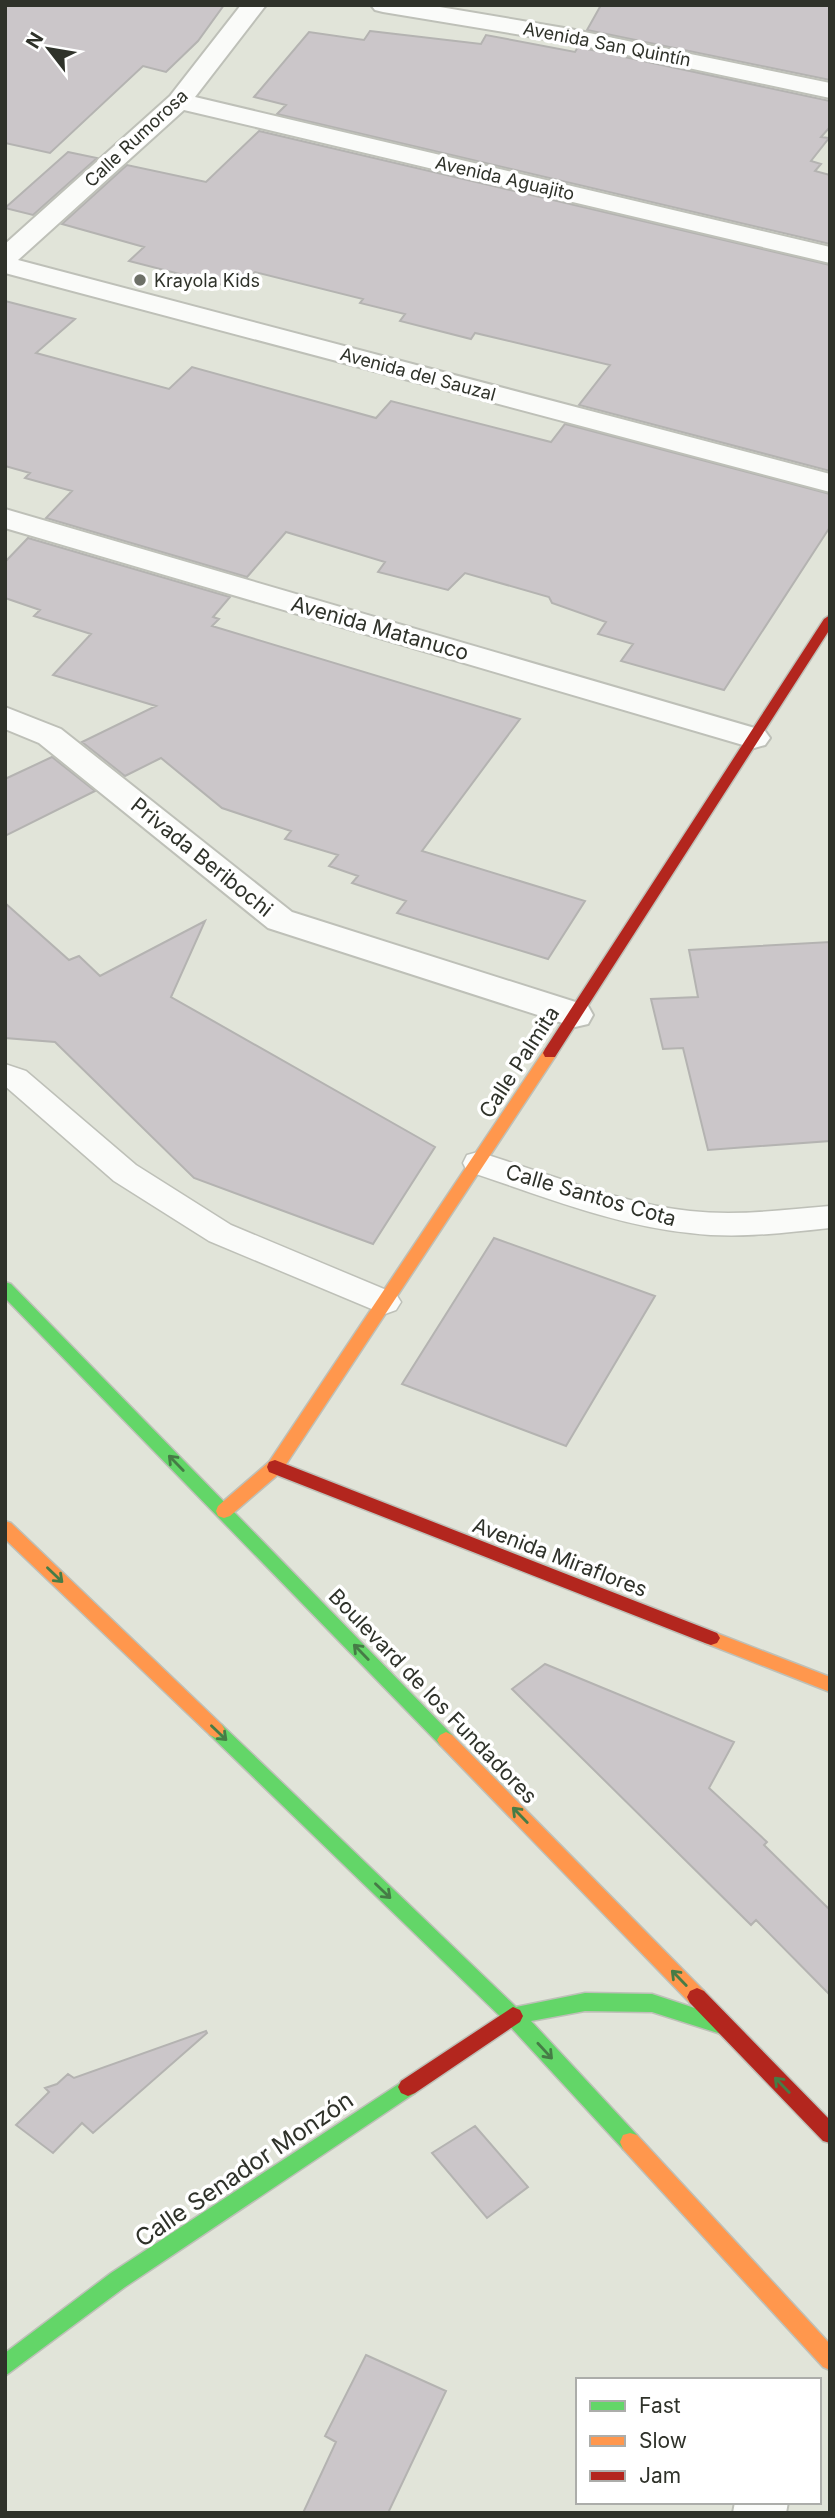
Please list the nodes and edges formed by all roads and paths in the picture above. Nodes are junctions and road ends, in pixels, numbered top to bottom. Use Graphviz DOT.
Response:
graph roads {
  1 [pos="254,5"];
  2 [pos="383,5"];
  3 [pos="830,91"];
  4 [pos="179,101"];
  5 [pos="830,255"];
  6 [pos="5,258"];
  7 [pos="5,265"];
  8 [pos="830,483"];
  9 [pos="5,518"];
  10 [pos="830,619"];
  11 [pos="5,718"];
  12 [pos="754,738"];
  13 [pos="575,1014"];
  14 [pos="5,1074"];
  15 [pos="478,1163"];
  16 [pos="830,1217"];
  17 [pos="5,1288"];
  18 [pos="385,1302"];
  19 [pos="275,1467"];
  20 [pos="224,1511"];
  21 [pos="5,1528"];
  22 [pos="830,1685"];
  23 [pos="513,2016"];
  24 [pos="727,2026"];
  25 [pos="830,2134"];
  26 [pos="830,2361"];
  27 [pos="5,2366"];
  28 [pos="821,2380"];
  1 -- 4 [label="street, Calle Rumorosa"];
  2 -- 3 [label="street, Avenida San Quintín"];
  4 -- 5 [label="street, Avenida Aguajito"];
  4 -- 6 [label="street, Calle Rumorosa"];
  7 -- 8 [label="street, Avenida del Sauzal"];
  9 -- 12 [label="street, Avenida Matanuco"];
  10 -- 12 [label="main road, Calle Palmita"];
  11 -- 13 [label="street, Privada Beribochi"];
  12 -- 13 [label="main road, Calle Palmita"];
  13 -- 15 [label="main road, Calle Palmita"];
  14 -- 18 [label="lane"];
  15 -- 16 [label="lane, Calle Santos Cota"];
  15 -- 18 [label="main road, Calle Palmita"];
  20 -- 17 [label="main road, Boulevard de los Fundadores, one-way"];
  18 -- 19 [label="main road, Calle Palmita"];
  19 -- 20 [label="main road, Calle Palmita"];
  19 -- 22 [label="main road, Avenida Miraflores"];
  24 -- 20 [label="main road, Boulevard de los Fundadores, one-way"];
  21 -- 23 [label="main road, one-way"];
  23 -- 24 [label="main road"];
  23 -- 26 [label="main road, one-way"];
  23 -- 27 [label="main road, Calle Senador Monzón"];
  25 -- 24 [label="main road, Boulevard de los Fundadores, one-way"];
  26 -- 28 [label="street"];
}
